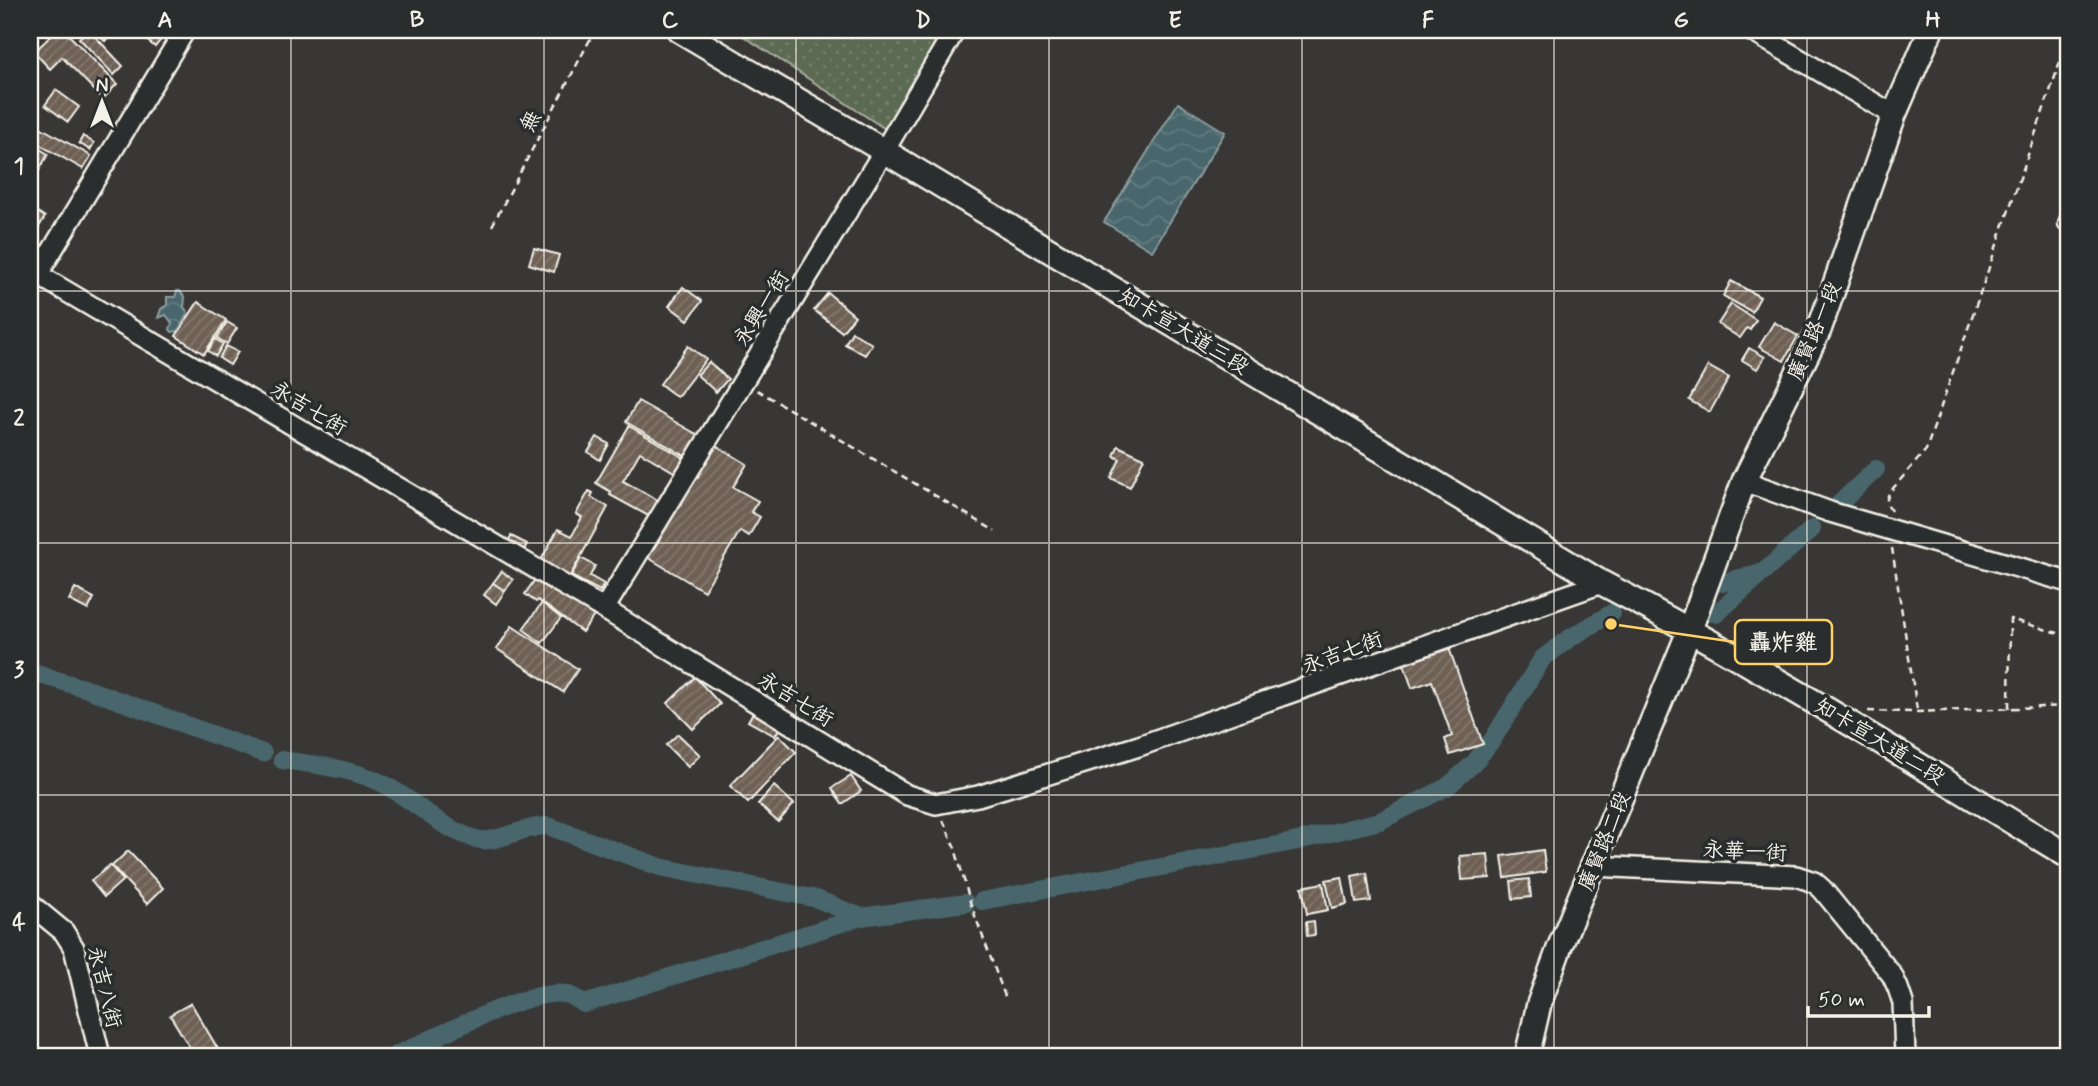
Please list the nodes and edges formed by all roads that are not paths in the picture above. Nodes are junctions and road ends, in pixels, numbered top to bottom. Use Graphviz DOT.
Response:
graph roads {
  1 [pos="185,30"];
  2 [pos="679,30"];
  3 [pos="955,30"];
  4 [pos="1750,30"];
  5 [pos="1931,30"];
  6 [pos="1894,115"];
  7 [pos="884,151"];
  8 [pos="2068,212"];
  9 [pos="2068,226"];
  10 [pos="32,277"];
  11 [pos="1744,481"];
  12 [pos="2068,582"];
  13 [pos="1602,583"];
  14 [pos="604,609"];
  15 [pos="1690,629"];
  16 [pos="2068,856"];
  17 [pos="1594,866"];
  18 [pos="30,904"];
  19 [pos="100,1056"];
  20 [pos="1527,1056"];
  21 [pos="1905,1056"];
  1 -- 10 [label="street"];
  2 -- 7 [label="street, 知卡宣大道三段"];
  3 -- 7 [label="street, 永興一街"];
  4 -- 6 [label="street"];
  5 -- 6 [label="street, 廣賢路一段"];
  6 -- 11 [label="street, 廣賢路一段"];
  7 -- 13 [label="street, 知卡宣大道三段"];
  7 -- 14 [label="street, 永興一街"];
  8 -- 9 [label="lane"];
  10 -- 14 [label="street, 永吉七街"];
  11 -- 12 [label="street"];
  11 -- 15 [label="street, 廣賢路一段"];
  13 -- 14 [label="street, 永吉七街"];
  13 -- 15 [label="street, 知卡宣大道三段"];
  15 -- 16 [label="street, 知卡宣大道二段"];
  15 -- 17 [label="street, 廣賢路二段"];
  17 -- 20 [label="street, 廣賢路二段"];
  17 -- 21 [label="street, 永華一街"];
  18 -- 19 [label="street, 永吉八街"];
}
